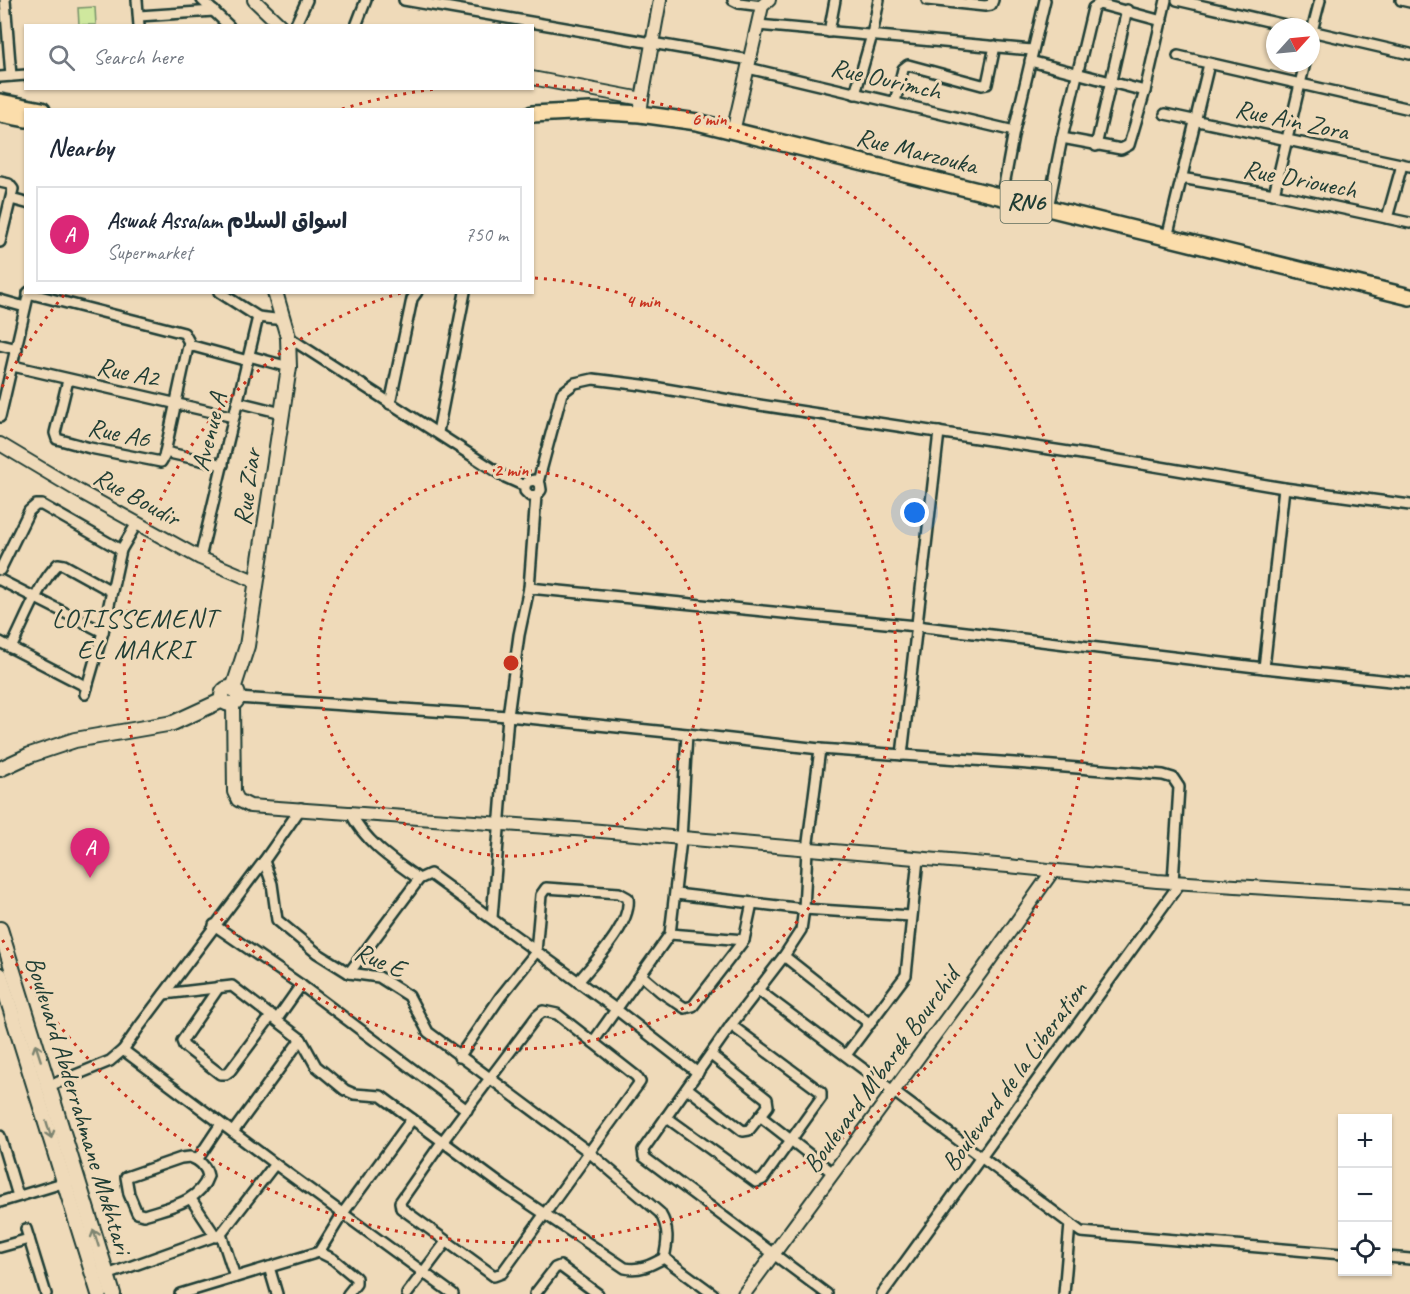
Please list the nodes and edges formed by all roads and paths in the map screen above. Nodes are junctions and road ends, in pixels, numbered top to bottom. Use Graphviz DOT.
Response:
graph roads {
  1 [pos="5,0"];
  2 [pos="137,0"];
  3 [pos="202,0"];
  4 [pos="307,0"];
  5 [pos="366,0"];
  6 [pos="404,0"];
  7 [pos="660,0"];
  8 [pos="733,0"];
  9 [pos="835,0"];
  10 [pos="879,0"];
  11 [pos="927,0"];
  12 [pos="993,0"];
  13 [pos="1045,0"];
  14 [pos="1166,0"];
  15 [pos="1177,0"];
  16 [pos="1320,0"];
  17 [pos="1401,0"];
  18 [pos="258,1"];
  19 [pos="433,2"];
  20 [pos="1410,2"];
  21 [pos="766,3"];
  22 [pos="1126,10"];
  23 [pos="214,12"];
  24 [pos="1315,18"];
  25 [pos="139,21"];
  26 [pos="1162,21"];
  27 [pos="1266,21"];
  28 [pos="4,23"];
  29 [pos="225,24"];
  30 [pos="279,24"];
  31 [pos="296,24"];
  32 [pos="357,24"];
  33 [pos="758,25"];
  34 [pos="829,32"];
  35 [pos="872,35"];
  36 [pos="1320,35"];
  37 [pos="652,43"];
  38 [pos="995,46"];
  39 [pos="1032,50"];
  40 [pos="1410,54"];
  41 [pos="1178,56"];
  42 [pos="1030,61"];
  43 [pos="749,64"];
  44 [pos="1209,64"];
  45 [pos="1302,72"];
  46 [pos="1078,73"];
  47 [pos="24,75"];
  48 [pos="11,76"];
  49 [pos="0,77"];
  50 [pos="534,79"];
  51 [pos="1110,81"];
  52 [pos="1299,83"];
  53 [pos="1145,91"];
  54 [pos="855,94"];
  55 [pos="0,102"];
  56 [pos="895,102"];
  57 [pos="641,106"];
  58 [pos="32,108"];
  59 [pos="1410,109"];
  60 [pos="0,114"];
  61 [pos="534,114"];
  62 [pos="1165,114"];
  63 [pos="24,119"];
  64 [pos="1195,120"];
  65 [pos="1014,131"];
  66 [pos="733,132"];
  67 [pos="1062,138"];
  68 [pos="1286,140"];
  69 [pos="1096,146"];
  70 [pos="1406,166"];
  71 [pos="1181,178"];
  72 [pos="0,182"];
  73 [pos="1274,194"];
  74 [pos="1002,196"];
  75 [pos="11,199"];
  76 [pos="24,202"];
  77 [pos="1048,208"];
  78 [pos="1387,218"];
  79 [pos="1410,223"];
  80 [pos="1167,238"];
  81 [pos="0,242"];
  82 [pos="29,294"];
  83 [pos="33,294"];
  84 [pos="67,294"];
  85 [pos="222,294"];
  86 [pos="276,294"];
  87 [pos="416,294"];
  88 [pos="465,294"];
  89 [pos="1410,297"];
  90 [pos="0,300"];
  91 [pos="65,303"];
  92 [pos="25,307"];
  93 [pos="258,316"];
  94 [pos="284,320"];
  95 [pos="288,337"];
  96 [pos="0,345"];
  97 [pos="189,345"];
  98 [pos="17,349"];
  99 [pos="249,359"];
  100 [pos="13,366"];
  101 [pos="289,367"];
  102 [pos="68,380"];
  103 [pos="238,402"];
  104 [pos="177,404"];
  105 [pos="390,404"];
  106 [pos="282,413"];
  107 [pos="0,417"];
  108 [pos="234,417"];
  109 [pos="438,432"];
  110 [pos="939,432"];
  111 [pos="0,444"];
  112 [pos="165,454"];
  113 [pos="223,465"];
  114 [pos="538,482"];
  115 [pos="525,486"];
  116 [pos="1284,488"];
  117 [pos="536,496"];
  118 [pos="1410,505"];
  119 [pos="136,523"];
  120 [pos="121,550"];
  121 [pos="200,558"];
  122 [pos="0,570"];
  123 [pos="0,580"];
  124 [pos="256,582"];
  125 [pos="529,588"];
  126 [pos="111,591"];
  127 [pos="36,598"];
  128 [pos="916,626"];
  129 [pos="103,633"];
  130 [pos="0,642"];
  131 [pos="11,648"];
  132 [pos="1264,668"];
  133 [pos="1410,683"];
  134 [pos="232,698"];
  135 [pos="508,716"];
  136 [pos="687,734"];
  137 [pos="820,749"];
  138 [pos="902,755"];
  139 [pos="0,769"];
  140 [pos="301,808"];
  141 [pos="350,812"];
  142 [pos="500,825"];
  143 [pos="681,840"];
  144 [pos="807,850"];
  145 [pos="918,859"];
  146 [pos="264,861"];
  147 [pos="1052,872"];
  148 [pos="419,879"];
  149 [pos="1176,883"];
  150 [pos="676,894"];
  151 [pos="1410,897"];
  152 [pos="752,903"];
  153 [pos="804,909"];
  154 [pos="911,916"];
  155 [pos="492,918"];
  156 [pos="214,925"];
  157 [pos="0,929"];
  158 [pos="670,934"];
  159 [pos="744,940"];
  160 [pos="536,952"];
  161 [pos="784,956"];
  162 [pos="350,973"];
  163 [pos="641,975"];
  164 [pos="6,978"];
  165 [pos="578,982"];
  166 [pos="301,985"];
  167 [pos="219,987"];
  168 [pos="759,990"];
  169 [pos="164,994"];
  170 [pos="617,1010"];
  171 [pos="274,1017"];
  172 [pos="870,1024"];
  173 [pos="731,1025"];
  174 [pos="302,1039"];
  175 [pos="593,1042"];
  176 [pos="123,1050"];
  177 [pos="711,1055"];
  178 [pos="846,1055"];
  179 [pos="459,1057"];
  180 [pos="698,1073"];
  181 [pos="490,1078"];
  182 [pos="49,1086"];
  183 [pos="687,1088"];
  184 [pos="893,1092"];
  185 [pos="467,1110"];
  186 [pos="760,1116"];
  187 [pos="666,1117"];
  188 [pos="412,1119"];
  189 [pos="221,1124"];
  190 [pos="233,1132"];
  191 [pos="0,1136"];
  192 [pos="792,1141"];
  193 [pos="442,1142"];
  194 [pos="589,1152"];
  195 [pos="981,1156"];
  196 [pos="196,1160"];
  197 [pos="274,1164"];
  198 [pos="833,1173"];
  199 [pos="71,1180"];
  200 [pos="18,1196"];
  201 [pos="191,1199"];
  202 [pos="0,1202"];
  203 [pos="343,1213"];
  204 [pos="545,1214"];
  205 [pos="1070,1224"];
  206 [pos="26,1229"];
  207 [pos="219,1236"];
  208 [pos="29,1239"];
  209 [pos="447,1242"];
  210 [pos="0,1247"];
  211 [pos="319,1252"];
  212 [pos="774,1254"];
  213 [pos="1338,1254"];
  214 [pos="1392,1257"];
  215 [pos="664,1258"];
  216 [pos="1410,1259"];
  217 [pos="269,1267"];
  218 [pos="424,1272"];
  219 [pos="107,1275"];
  220 [pos="235,1277"];
  221 [pos="747,1293"];
  222 [pos="46,1294"];
  223 [pos="99,1294"];
  224 [pos="113,1294"];
  225 [pos="180,1294"];
  226 [pos="277,1294"];
  227 [pos="348,1294"];
  228 [pos="407,1294"];
  229 [pos="453,1294"];
  230 [pos="535,1294"];
  231 [pos="598,1294"];
  232 [pos="713,1294"];
  233 [pos="827,1294"];
  234 [pos="882,1294"];
  235 [pos="1064,1294"];
  1 -- 28 [label="street"];
  2 -- 25 [label="street"];
  3 -- 23 [label="street"];
  4 -- 31 [label="street"];
  5 -- 32 [label="street"];
  6 -- 19 [label="street, Rue Ourimch"];
  7 -- 37 [label="street"];
  8 -- 21 [label="street"];
  9 -- 34 [label="street"];
  10 -- 35 [label="street"];
  11 -- 12 [label="street"];
  13 -- 39 [label="street"];
  14 -- 26 [label="street"];
  15 -- 27 [label="street"];
  16 -- 24 [label="street"];
  17 -- 20 [label="street"];
  18 -- 30 [label="street"];
  19 -- 37 [label="street, Rue Ourimch"];
  21 -- 33 [label="street"];
  22 -- 26 [label="street"];
  22 -- 46 [label="street"];
  22 -- 51 [label="street"];
  23 -- 25 [label="street"];
  23 -- 29 [label="street"];
  26 -- 53 [label="street"];
  28 -- 48 [label="street"];
  33 -- 34 [label="street"];
  33 -- 43 [label="street"];
  34 -- 35 [label="street"];
  35 -- 38 [label="street"];
  35 -- 54 [label="street"];
  36 -- 40 [label="street"];
  37 -- 43 [label="street, Rue Ourimch"];
  37 -- 57 [label="street"];
  38 -- 39 [label="street"];
  38 -- 56 [label="street"];
  39 -- 42 [label="street"];
  41 -- 44 [label="street"];
  42 -- 46 [label="street"];
  42 -- 65 [label="street"];
  43 -- 54 [label="street, Rue Ourimch"];
  43 -- 66 [label="street"];
  44 -- 52 [label="street"];
  44 -- 64 [label="street"];
  45 -- 52 [label="street"];
  46 -- 51 [label="street"];
  46 -- 67 [label="street"];
  47 -- 48 [label="street"];
  48 -- 49 [label="street"];
  50 -- 57 [label="street, Rue Marzouka"];
  51 -- 53 [label="street"];
  51 -- 69 [label="street"];
  52 -- 59 [label="street"];
  52 -- 68 [label="street"];
  53 -- 69 [label="street"];
  54 -- 56 [label="street, Rue Ourimch"];
  55 -- 58 [label="main road"];
  56 -- 65 [label="street, Rue Ourimch"];
  57 -- 61 [label="main road, RN6"];
  57 -- 66 [label="main road, Rue Marzouka / RN6"];
  60 -- 63 [label="main road"];
  62 -- 64 [label="street, Rue Ain Zora"];
  64 -- 68 [label="street, Rue Ain Zora"];
  64 -- 71 [label="street"];
  65 -- 74 [label="street"];
  66 -- 74 [label="main road, Rue Marzouka / RN6"];
  67 -- 69 [label="street"];
  67 -- 77 [label="street"];
  68 -- 70 [label="street, Rue Ain Zora"];
  68 -- 73 [label="street"];
  70 -- 78 [label="street"];
  71 -- 73 [label="street, Rue Driouech"];
  71 -- 80 [label="street"];
  72 -- 75 [label="street"];
  73 -- 78 [label="street, Rue Driouech"];
  74 -- 77 [label="main road, Rue Marzouka / RN6"];
  75 -- 76 [label="street"];
  75 -- 81 [label="street"];
  77 -- 80 [label="main road, Rue Marzouka / RN6"];
  78 -- 79 [label="street, Rue Driouech"];
  80 -- 89 [label="main road, Rue Marzouka / RN6"];
  82 -- 92 [label="street"];
  83 -- 91 [label="street"];
  84 -- 91 [label="street"];
  85 -- 93 [label="street"];
  86 -- 94 [label="main road, Rue Ziar"];
  87 -- 105 [label="street"];
  88 -- 109 [label="street"];
  90 -- 92 [label="street"];
  91 -- 97 [label="street"];
  92 -- 98 [label="street"];
  93 -- 94 [label="street"];
  93 -- 99 [label="street, Avenue A"];
  94 -- 95 [label="main road, Rue Ziar"];
  95 -- 101 [label="main road, Rue Ziar"];
  95 -- 105 [label="street"];
  96 -- 98 [label="street"];
  97 -- 99 [label="street"];
  97 -- 104 [label="street"];
  98 -- 100 [label="street"];
  99 -- 101 [label="street"];
  99 -- 103 [label="street, Avenue A"];
  100 -- 102 [label="street, Rue A2"];
  100 -- 107 [label="street"];
  101 -- 106 [label="main road, Rue Ziar"];
  102 -- 104 [label="street, Rue A2"];
  102 -- 112 [label="street, Rue A6"];
  103 -- 106 [label="street"];
  103 -- 108 [label="street, Avenue A"];
  104 -- 108 [label="street, Rue A2"];
  104 -- 112 [label="street"];
  105 -- 109 [label="street"];
  106 -- 124 [label="main road, Rue Ziar"];
  108 -- 113 [label="street, Avenue A"];
  109 -- 115 [label="street"];
  110 -- 114 [label="street"];
  110 -- 116 [label="street"];
  110 -- 128 [label="street"];
  111 -- 119 [label="street, Rue Boudir"];
  112 -- 113 [label="street, Rue A6"];
  113 -- 121 [label="street, Avenue A"];
  114 -- 115 [label="street"];
  114 -- 117 [label="street"];
  115 -- 117 [label="street"];
  116 -- 118 [label="street"];
  116 -- 132 [label="street"];
  117 -- 125 [label="street"];
  119 -- 120 [label="street"];
  119 -- 121 [label="street, Rue Boudir"];
  120 -- 122 [label="street"];
  120 -- 126 [label="street"];
  121 -- 124 [label="street, Rue Boudir"];
  123 -- 127 [label="street"];
  124 -- 134 [label="main road, Rue Ziar"];
  125 -- 128 [label="street"];
  125 -- 135 [label="street"];
  126 -- 127 [label="street"];
  126 -- 129 [label="street"];
  127 -- 129 [label="street"];
  127 -- 131 [label="street"];
  128 -- 132 [label="street"];
  128 -- 138 [label="street"];
  129 -- 131 [label="street"];
  130 -- 131 [label="street"];
  132 -- 133 [label="street"];
  134 -- 135 [label="street"];
  134 -- 139 [label="main road"];
  134 -- 140 [label="street"];
  135 -- 136 [label="street"];
  135 -- 142 [label="street"];
  136 -- 137 [label="street"];
  136 -- 143 [label="street"];
  137 -- 138 [label="street"];
  137 -- 144 [label="street"];
  138 -- 149 [label="street"];
  140 -- 141 [label="street"];
  140 -- 146 [label="street"];
  141 -- 142 [label="street"];
  141 -- 148 [label="street"];
  142 -- 143 [label="street"];
  142 -- 155 [label="street"];
  143 -- 144 [label="street"];
  143 -- 150 [label="street"];
  144 -- 145 [label="street"];
  144 -- 153 [label="street"];
  145 -- 147 [label="street"];
  145 -- 154 [label="street"];
  146 -- 156 [label="street"];
  146 -- 162 [label="street, Rue E"];
  147 -- 149 [label="street"];
  147 -- 184 [label="street, Boulevard M'barek Bourchid"];
  148 -- 155 [label="street"];
  148 -- 162 [label="street"];
  149 -- 151 [label="street"];
  149 -- 195 [label="street, Boulevard de la Liberation"];
  150 -- 152 [label="street"];
  150 -- 158 [label="street"];
  152 -- 153 [label="street"];
  152 -- 159 [label="street"];
  153 -- 154 [label="street"];
  153 -- 161 [label="street"];
  154 -- 172 [label="street"];
  155 -- 160 [label="street"];
  156 -- 166 [label="street"];
  156 -- 169 [label="street"];
  157 -- 164 [label="main road, Boulevard Abderrahmane Mokhtari"];
  158 -- 159 [label="street"];
  158 -- 163 [label="street"];
  159 -- 163 [label="street"];
  160 -- 165 [label="street"];
  160 -- 165 [label="street"];
  160 -- 179 [label="street"];
  161 -- 168 [label="street"];
  161 -- 172 [label="street"];
  162 -- 179 [label="street, Rue E"];
  163 -- 170 [label="street"];
  182 -- 164 [label="main road, Boulevard Abderrahmane Mokhtari, one-way"];
  164 -- 199 [label="main road, Boulevard Abderrahmane Mokhtari, one-way"];
  165 -- 170 [label="street"];
  166 -- 171 [label="street"];
  166 -- 185 [label="street"];
  167 -- 169 [label="street"];
  167 -- 171 [label="street"];
  167 -- 171 [label="street"];
  168 -- 173 [label="street"];
  168 -- 178 [label="street"];
  169 -- 176 [label="street"];
  170 -- 175 [label="street"];
  170 -- 180 [label="street"];
  171 -- 174 [label="street"];
  172 -- 178 [label="street"];
  173 -- 177 [label="street"];
  173 -- 192 [label="street"];
  174 -- 188 [label="street"];
  174 -- 190 [label="street"];
  175 -- 181 [label="street"];
  175 -- 194 [label="street"];
  176 -- 182 [label="street"];
  176 -- 189 [label="street"];
  177 -- 180 [label="street"];
  177 -- 186 [label="street"];
  178 -- 184 [label="street"];
  179 -- 181 [label="street, Rue E"];
  180 -- 183 [label="street"];
  181 -- 185 [label="street"];
  181 -- 194 [label="street, Rue E"];
  182 -- 199 [label="main road, Boulevard Abderrahmane Mokhtari"];
  183 -- 186 [label="street"];
  183 -- 187 [label="street"];
  184 -- 195 [label="street"];
  184 -- 198 [label="street, Boulevard M'barek Bourchid"];
  185 -- 193 [label="street"];
  186 -- 192 [label="street"];
  187 -- 192 [label="street"];
  187 -- 212 [label="street"];
  188 -- 193 [label="street"];
  188 -- 203 [label="street"];
  189 -- 190 [label="street"];
  189 -- 196 [label="street"];
  190 -- 197 [label="street"];
  191 -- 200 [label="street"];
  192 -- 198 [label="street"];
  193 -- 204 [label="street"];
  193 -- 209 [label="street"];
  194 -- 204 [label="street"];
  194 -- 215 [label="street, Rue E"];
  195 -- 205 [label="street"];
  195 -- 234 [label="street, Boulevard de la Liberation"];
  196 -- 201 [label="street"];
  196 -- 201 [label="street"];
  197 -- 203 [label="street"];
  197 -- 207 [label="street"];
  198 -- 212 [label="street, Boulevard M'barek Bourchid"];
  199 -- 200 [label="street"];
  219 -- 199 [label="main road, Boulevard Abderrahmane Mokhtari, one-way"];
  199 -- 223 [label="main road, Boulevard Abderrahmane Mokhtari"];
  200 -- 202 [label="street"];
  201 -- 207 [label="street"];
  203 -- 211 [label="street"];
  203 -- 218 [label="street"];
  204 -- 209 [label="street"];
  204 -- 215 [label="street"];
  205 -- 213 [label="street"];
  205 -- 235 [label="street"];
  206 -- 208 [label="street"];
  207 -- 219 [label="street"];
  207 -- 220 [label="street"];
  208 -- 210 [label="street"];
  208 -- 222 [label="street"];
  209 -- 218 [label="street"];
  211 -- 217 [label="street"];
  211 -- 227 [label="street"];
  212 -- 221 [label="street, Boulevard M'barek Bourchid"];
  212 -- 233 [label="street"];
  214 -- 216 [label="street"];
  215 -- 232 [label="street"];
  217 -- 220 [label="street"];
  217 -- 226 [label="street"];
  218 -- 228 [label="street"];
  218 -- 229 [label="street"];
  219 -- 224 [label="main road, Boulevard Abderrahmane Mokhtari"];
  220 -- 225 [label="street"];
  230 -- 231 [label="street"];
}
